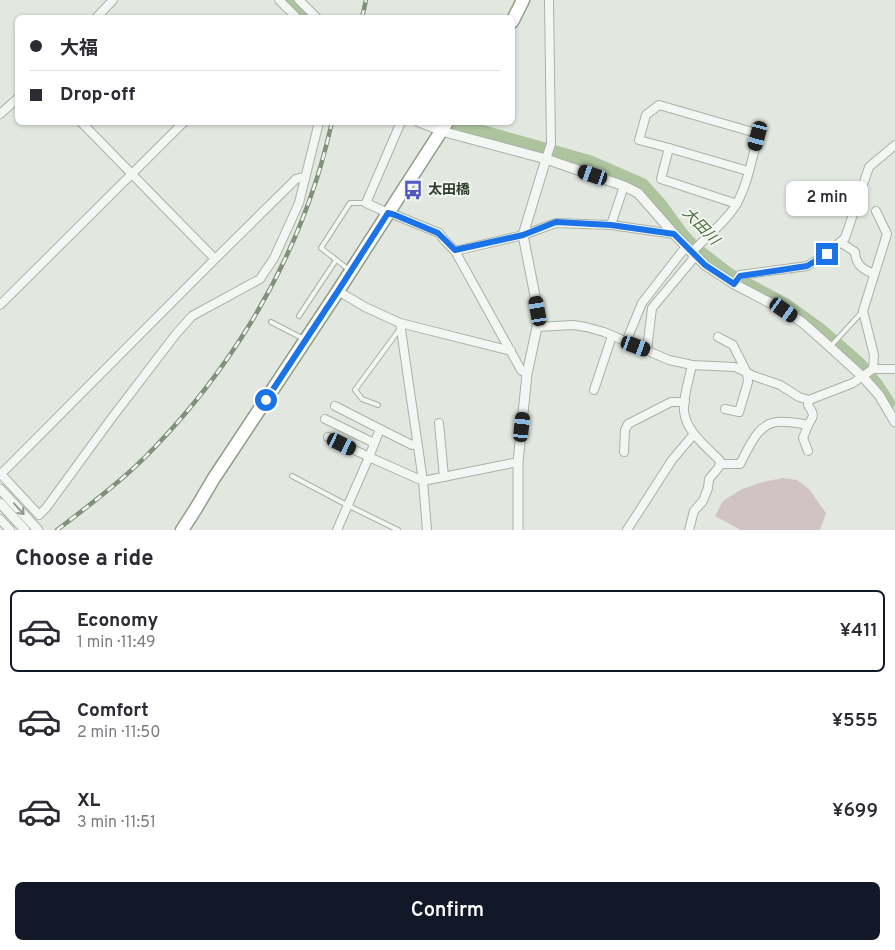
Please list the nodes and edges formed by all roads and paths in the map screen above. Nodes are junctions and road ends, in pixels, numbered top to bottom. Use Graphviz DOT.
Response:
graph roads {
  1 [pos="280,0"];
  2 [pos="299,0"];
  3 [pos="523,0"];
  4 [pos="549,0"];
  5 [pos="108,2"];
  6 [pos="98,15"];
  7 [pos="294,15"];
  8 [pos="314,15"];
  9 [pos="515,16"];
  10 [pos="15,101"];
  11 [pos="0,114"];
  12 [pos="85,125"];
  13 [pos="181,125"];
  14 [pos="318,125"];
  15 [pos="400,125"];
  16 [pos="444,127"];
  17 [pos="895,145"];
  18 [pos="669,148"];
  19 [pos="546,160"];
  20 [pos="748,171"];
  21 [pos="132,174"];
  22 [pos="305,177"];
  23 [pos="624,186"];
  24 [pos="366,203"];
  25 [pos="736,204"];
  26 [pos="876,211"];
  27 [pos="388,213"];
  28 [pos="611,225"];
  29 [pos="674,234"];
  30 [pos="523,235"];
  31 [pos="840,242"];
  32 [pos="455,250"];
  33 [pos="692,252"];
  34 [pos="215,259"];
  35 [pos="336,260"];
  36 [pos="351,271"];
  37 [pos="874,274"];
  38 [pos="734,284"];
  39 [pos="338,291"];
  40 [pos="0,305"];
  41 [pos="862,311"];
  42 [pos="299,316"];
  43 [pos="271,322"];
  44 [pos="400,323"];
  45 [pos="537,327"];
  46 [pos="612,336"];
  47 [pos="718,336"];
  48 [pos="306,340"];
  49 [pos="626,342"];
  50 [pos="830,347"];
  51 [pos="647,350"];
  52 [pos="511,351"];
  53 [pos="692,365"];
  54 [pos="873,369"];
  55 [pos="895,369"];
  56 [pos="748,373"];
  57 [pos="527,374"];
  58 [pos="863,377"];
  59 [pos="594,390"];
  60 [pos="809,400"];
  61 [pos="684,402"];
  62 [pos="378,405"];
  63 [pos="335,406"];
  64 [pos="725,409"];
  65 [pos="325,419"];
  66 [pos="895,422"];
  67 [pos="439,423"];
  68 [pos="808,425"];
  69 [pos="380,429"];
  70 [pos="694,434"];
  71 [pos="328,437"];
  72 [pos="417,443"];
  73 [pos="374,444"];
  74 [pos="808,451"];
  75 [pos="624,452"];
  76 [pos="369,457"];
  77 [pos="518,462"];
  78 [pos="720,464"];
  79 [pos="1,473"];
  80 [pos="292,476"];
  81 [pos="444,477"];
  82 [pos="214,478"];
  83 [pos="423,481"];
  84 [pos="0,489"];
  85 [pos="0,503"];
  86 [pos="348,505"];
  87 [pos="0,519"];
  88 [pos="10,530"];
  89 [pos="25,530"];
  90 [pos="38,530"];
  91 [pos="172,530"];
  92 [pos="182,530"];
  93 [pos="337,530"];
  94 [pos="398,530"];
  95 [pos="427,530"];
  96 [pos="518,530"];
  97 [pos="627,530"];
  98 [pos="689,530"];
  1 -- 7 [label="street"];
  2 -- 8 [label="street"];
  3 -- 9 [label="highway"];
  4 -- 19 [label="street"];
  5 -- 6 [label="street"];
  10 -- 11 [label="street"];
  12 -- 21 [label="street"];
  13 -- 21 [label="street"];
  14 -- 22 [label="street"];
  15 -- 24 [label="street"];
  16 -- 19 [label="street"];
  16 -- 27 [label="highway"];
  17 -- 31 [label="street"];
  18 -- 20 [label="street"];
  18 -- 20 [label="street"];
  18 -- 25 [label="street"];
  19 -- 23 [label="street"];
  19 -- 30 [label="street"];
  20 -- 25 [label="street"];
  21 -- 34 [label="street"];
  21 -- 40 [label="street"];
  22 -- 34 [label="street"];
  22 -- 79 [label="street"];
  23 -- 28 [label="street"];
  23 -- 29 [label="street"];
  24 -- 27 [label="street"];
  24 -- 35 [label="lane"];
  25 -- 33 [label="street"];
  26 -- 37 [label="street"];
  27 -- 32 [label="street"];
  27 -- 36 [label="highway"];
  28 -- 29 [label="street"];
  28 -- 30 [label="street"];
  29 -- 33 [label="street"];
  30 -- 32 [label="street"];
  30 -- 45 [label="street"];
  31 -- 37 [label="street"];
  31 -- 38 [label="street"];
  32 -- 52 [label="street"];
  33 -- 38 [label="street"];
  33 -- 49 [label="street"];
  33 -- 51 [label="street"];
  34 -- 79 [label="street"];
  35 -- 36 [label="lane"];
  35 -- 42 [label="lane"];
  36 -- 39 [label="highway"];
  37 -- 41 [label="street"];
  38 -- 50 [label="street"];
  39 -- 44 [label="street"];
  39 -- 48 [label="highway"];
  41 -- 50 [label="lane"];
  41 -- 54 [label="street"];
  43 -- 48 [label="lane"];
  44 -- 52 [label="street"];
  44 -- 62 [label="lane"];
  44 -- 72 [label="street"];
  45 -- 46 [label="street"];
  45 -- 57 [label="street"];
  46 -- 49 [label="street"];
  46 -- 59 [label="street"];
  47 -- 56 [label="street"];
  48 -- 82 [label="highway"];
  49 -- 51 [label="street"];
  50 -- 58 [label="street"];
  51 -- 53 [label="street"];
  52 -- 57 [label="street"];
  53 -- 56 [label="street"];
  53 -- 61 [label="street"];
  54 -- 55 [label="street"];
  54 -- 58 [label="street"];
  56 -- 60 [label="street"];
  56 -- 64 [label="street"];
  57 -- 77 [label="street"];
  58 -- 60 [label="street"];
  58 -- 66 [label="street"];
  60 -- 68 [label="street"];
  61 -- 70 [label="street"];
  61 -- 75 [label="street"];
  63 -- 69 [label="street"];
  65 -- 73 [label="street"];
  67 -- 81 [label="street"];
  68 -- 74 [label="street"];
  68 -- 78 [label="street"];
  69 -- 72 [label="street"];
  69 -- 73 [label="street"];
  70 -- 78 [label="street"];
  70 -- 97 [label="street"];
  71 -- 76 [label="street"];
  72 -- 83 [label="street"];
  73 -- 76 [label="street"];
  76 -- 83 [label="street"];
  76 -- 86 [label="street"];
  77 -- 81 [label="street"];
  77 -- 96 [label="street"];
  78 -- 98 [label="street"];
  80 -- 86 [label="lane"];
  81 -- 83 [label="street"];
  82 -- 91 [label="highway"];
  82 -- 92 [label="highway"];
  83 -- 95 [label="street"];
  84 -- 90 [label="street, one-way"];
  85 -- 89 [label="street"];
  86 -- 93 [label="street"];
  86 -- 94 [label="lane"];
  87 -- 88 [label="street"];
}
